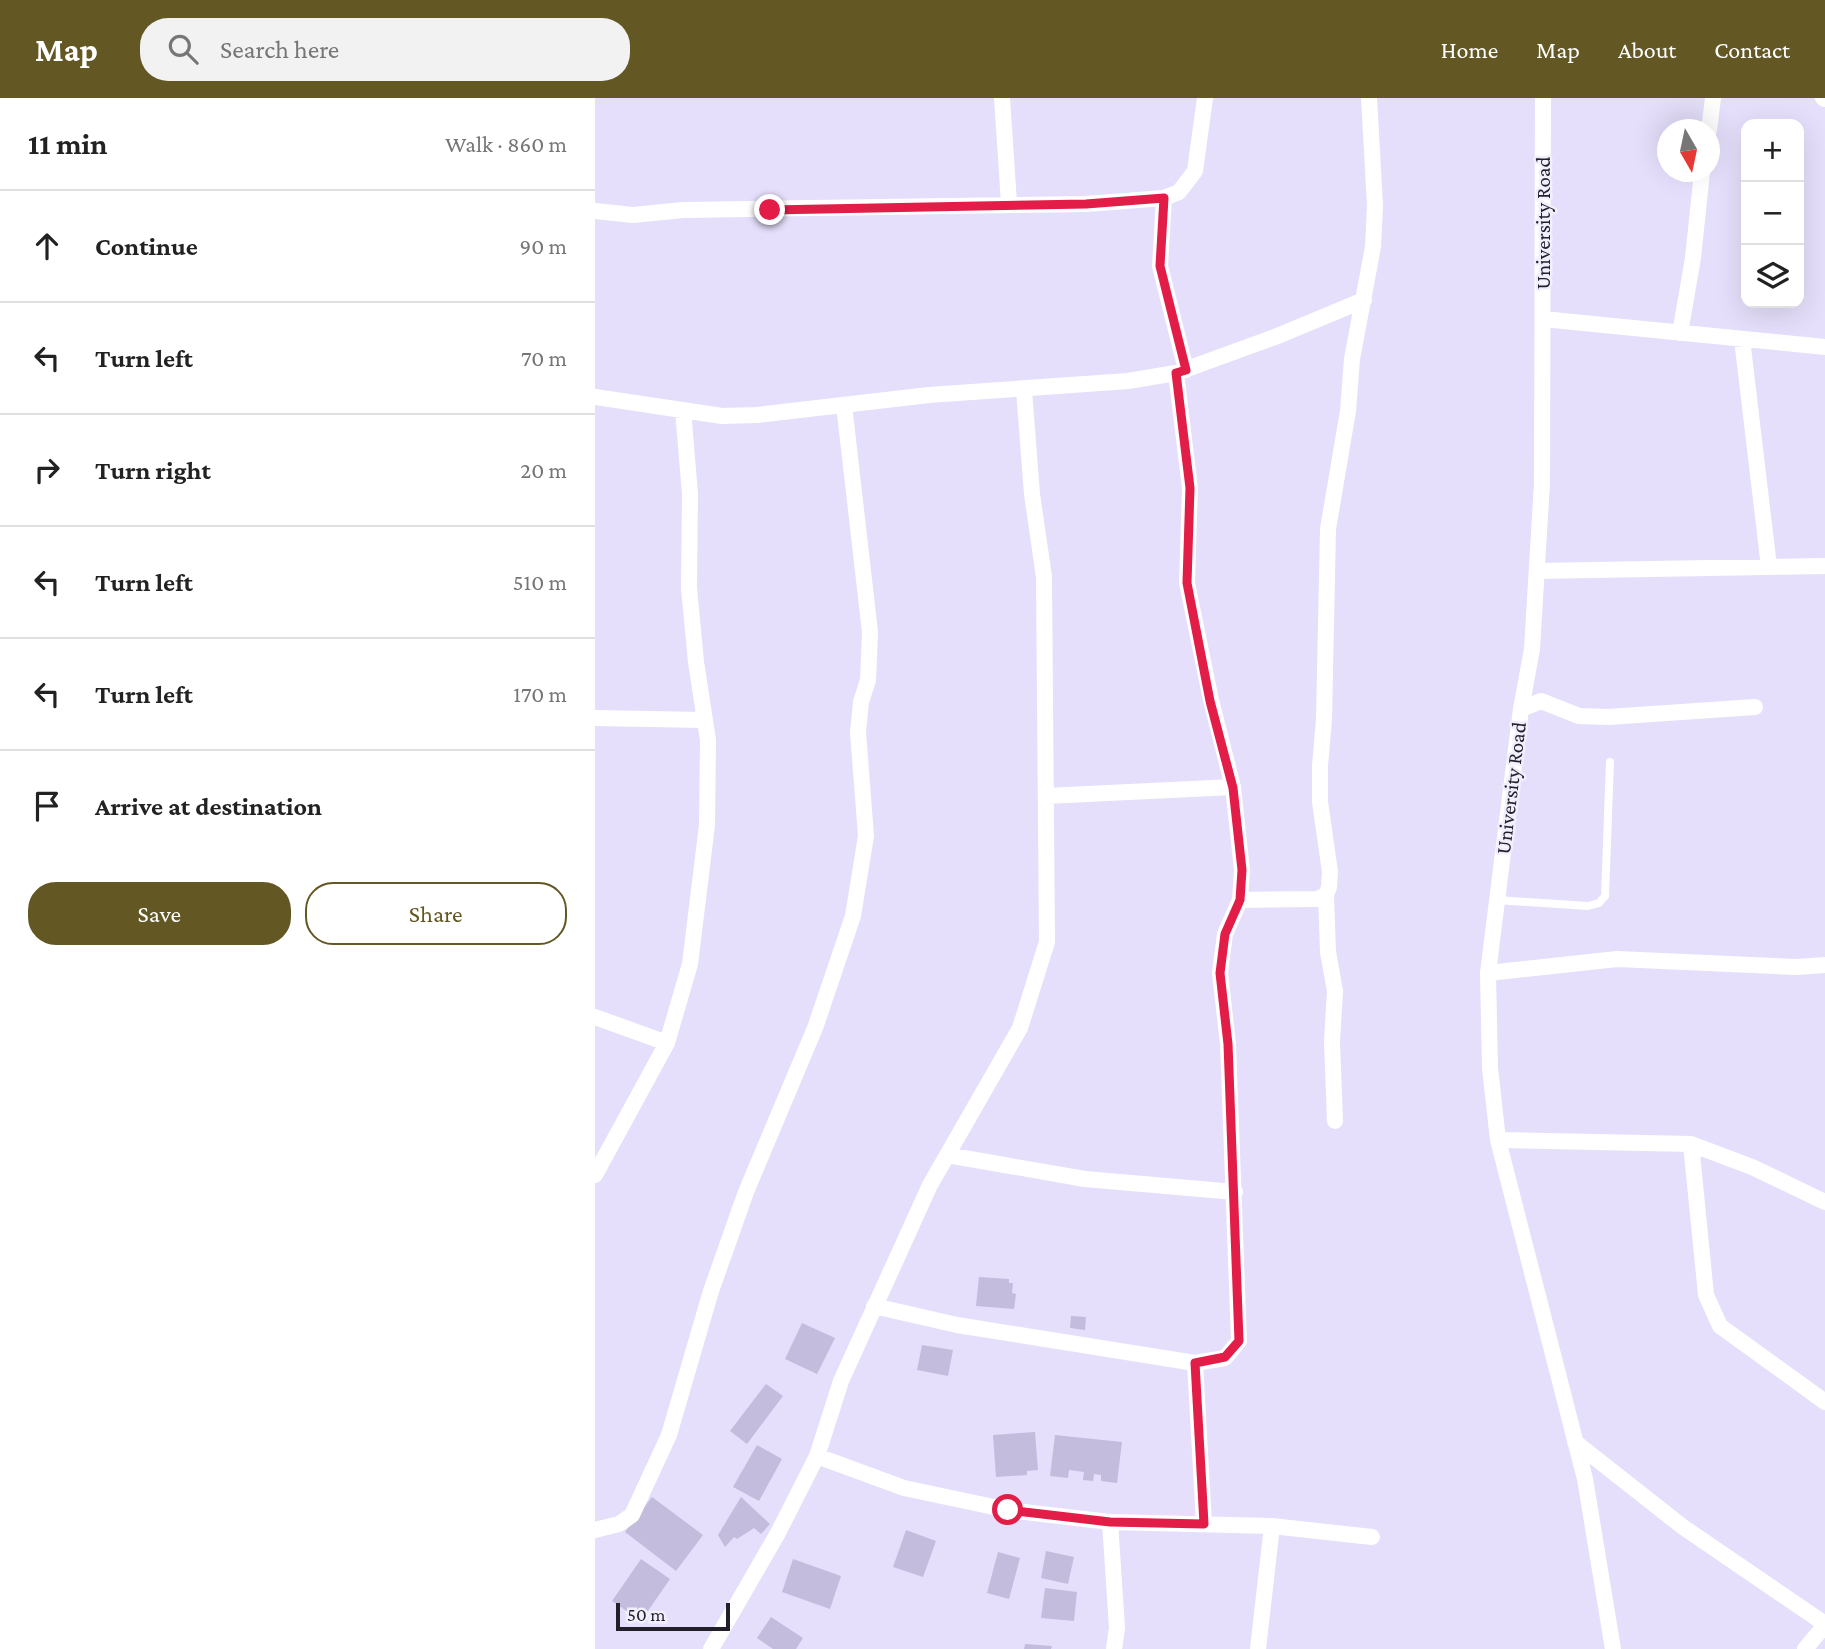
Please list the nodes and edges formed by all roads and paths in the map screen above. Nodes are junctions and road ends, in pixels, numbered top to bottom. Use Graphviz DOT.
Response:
graph roads {
  1 [pos="1003,98"];
  2 [pos="1205,98"];
  3 [pos="1369,98"];
  4 [pos="1543,98"];
  5 [pos="1713,98"];
  6 [pos="1710,119"];
  7 [pos="1701,182"];
  8 [pos="1164,198"];
  9 [pos="1009,204"];
  10 [pos="595,211"];
  11 [pos="1364,300"];
  12 [pos="1543,319"];
  13 [pos="1680,333"];
  14 [pos="1742,339"];
  15 [pos="1825,348"];
  16 [pos="1181,371"];
  17 [pos="1024,390"];
  18 [pos="595,397"];
  19 [pos="844,405"];
  20 [pos="683,410"];
  21 [pos="1825,566"];
  22 [pos="1769,568"];
  23 [pos="1537,571"];
  24 [pos="1755,707"];
  25 [pos="1521,709"];
  26 [pos="595,719"];
  27 [pos="705,720"];
  28 [pos="1610,762"];
  29 [pos="1233,788"];
  30 [pos="1046,796"];
  31 [pos="1326,895"];
  32 [pos="1240,900"];
  33 [pos="1497,900"];
  34 [pos="1825,965"];
  35 [pos="1488,973"];
  36 [pos="595,1017"];
  37 [pos="667,1043"];
  38 [pos="1335,1121"];
  39 [pos="1498,1140"];
  40 [pos="1691,1144"];
  41 [pos="947,1155"];
  42 [pos="595,1175"];
  43 [pos="1235,1192"];
  44 [pos="1825,1202"];
  45 [pos="874,1306"];
  46 [pos="1195,1363"];
  47 [pos="1825,1402"];
  48 [pos="1575,1442"];
  49 [pos="817,1456"];
  50 [pos="1110,1522"];
  51 [pos="1204,1524"];
  52 [pos="1272,1526"];
  53 [pos="595,1530"];
  54 [pos="1372,1537"];
  55 [pos="1822,1619"];
  56 [pos="711,1649"];
  57 [pos="1114,1649"];
  58 [pos="1258,1649"];
  59 [pos="1613,1649"];
  60 [pos="1805,1649"];
  1 -- 9 [label="street"];
  2 -- 8 [label="street"];
  3 -- 11 [label="street"];
  4 -- 12 [label="street, University Road"];
  5 -- 6 [label="street"];
  7 -- 13 [label="street"];
  8 -- 9 [label="street"];
  8 -- 16 [label="street"];
  9 -- 10 [label="street"];
  11 -- 16 [label="street"];
  11 -- 31 [label="street"];
  12 -- 13 [label="street"];
  12 -- 23 [label="street, University Road"];
  13 -- 14 [label="street"];
  14 -- 15 [label="street"];
  14 -- 22 [label="street"];
  16 -- 17 [label="street"];
  16 -- 29 [label="street"];
  17 -- 19 [label="street"];
  17 -- 30 [label="street"];
  18 -- 20 [label="street"];
  19 -- 20 [label="street"];
  19 -- 53 [label="street"];
  20 -- 27 [label="street"];
  21 -- 22 [label="street"];
  22 -- 23 [label="street"];
  23 -- 25 [label="street, University Road"];
  24 -- 25 [label="street"];
  25 -- 33 [label="street, University Road"];
  26 -- 27 [label="street"];
  27 -- 37 [label="street"];
  28 -- 33 [label="lane"];
  29 -- 30 [label="street"];
  29 -- 32 [label="street"];
  30 -- 41 [label="street"];
  31 -- 32 [label="street"];
  31 -- 38 [label="street"];
  32 -- 43 [label="street"];
  33 -- 35 [label="street, University Road"];
  34 -- 35 [label="street"];
  35 -- 39 [label="street, University Road"];
  36 -- 37 [label="street"];
  37 -- 42 [label="street"];
  39 -- 40 [label="street"];
  39 -- 48 [label="street, University Road"];
  40 -- 44 [label="street"];
  40 -- 47 [label="street"];
  41 -- 43 [label="street"];
  41 -- 45 [label="street"];
  43 -- 46 [label="street"];
  45 -- 46 [label="street"];
  45 -- 49 [label="street"];
  46 -- 51 [label="street"];
  48 -- 55 [label="street"];
  48 -- 59 [label="street, University Road"];
  49 -- 50 [label="street"];
  49 -- 56 [label="street"];
  50 -- 51 [label="street"];
  50 -- 57 [label="street"];
  51 -- 52 [label="street"];
  52 -- 54 [label="street"];
  52 -- 58 [label="street"];
  55 -- 60 [label="street"];
}
